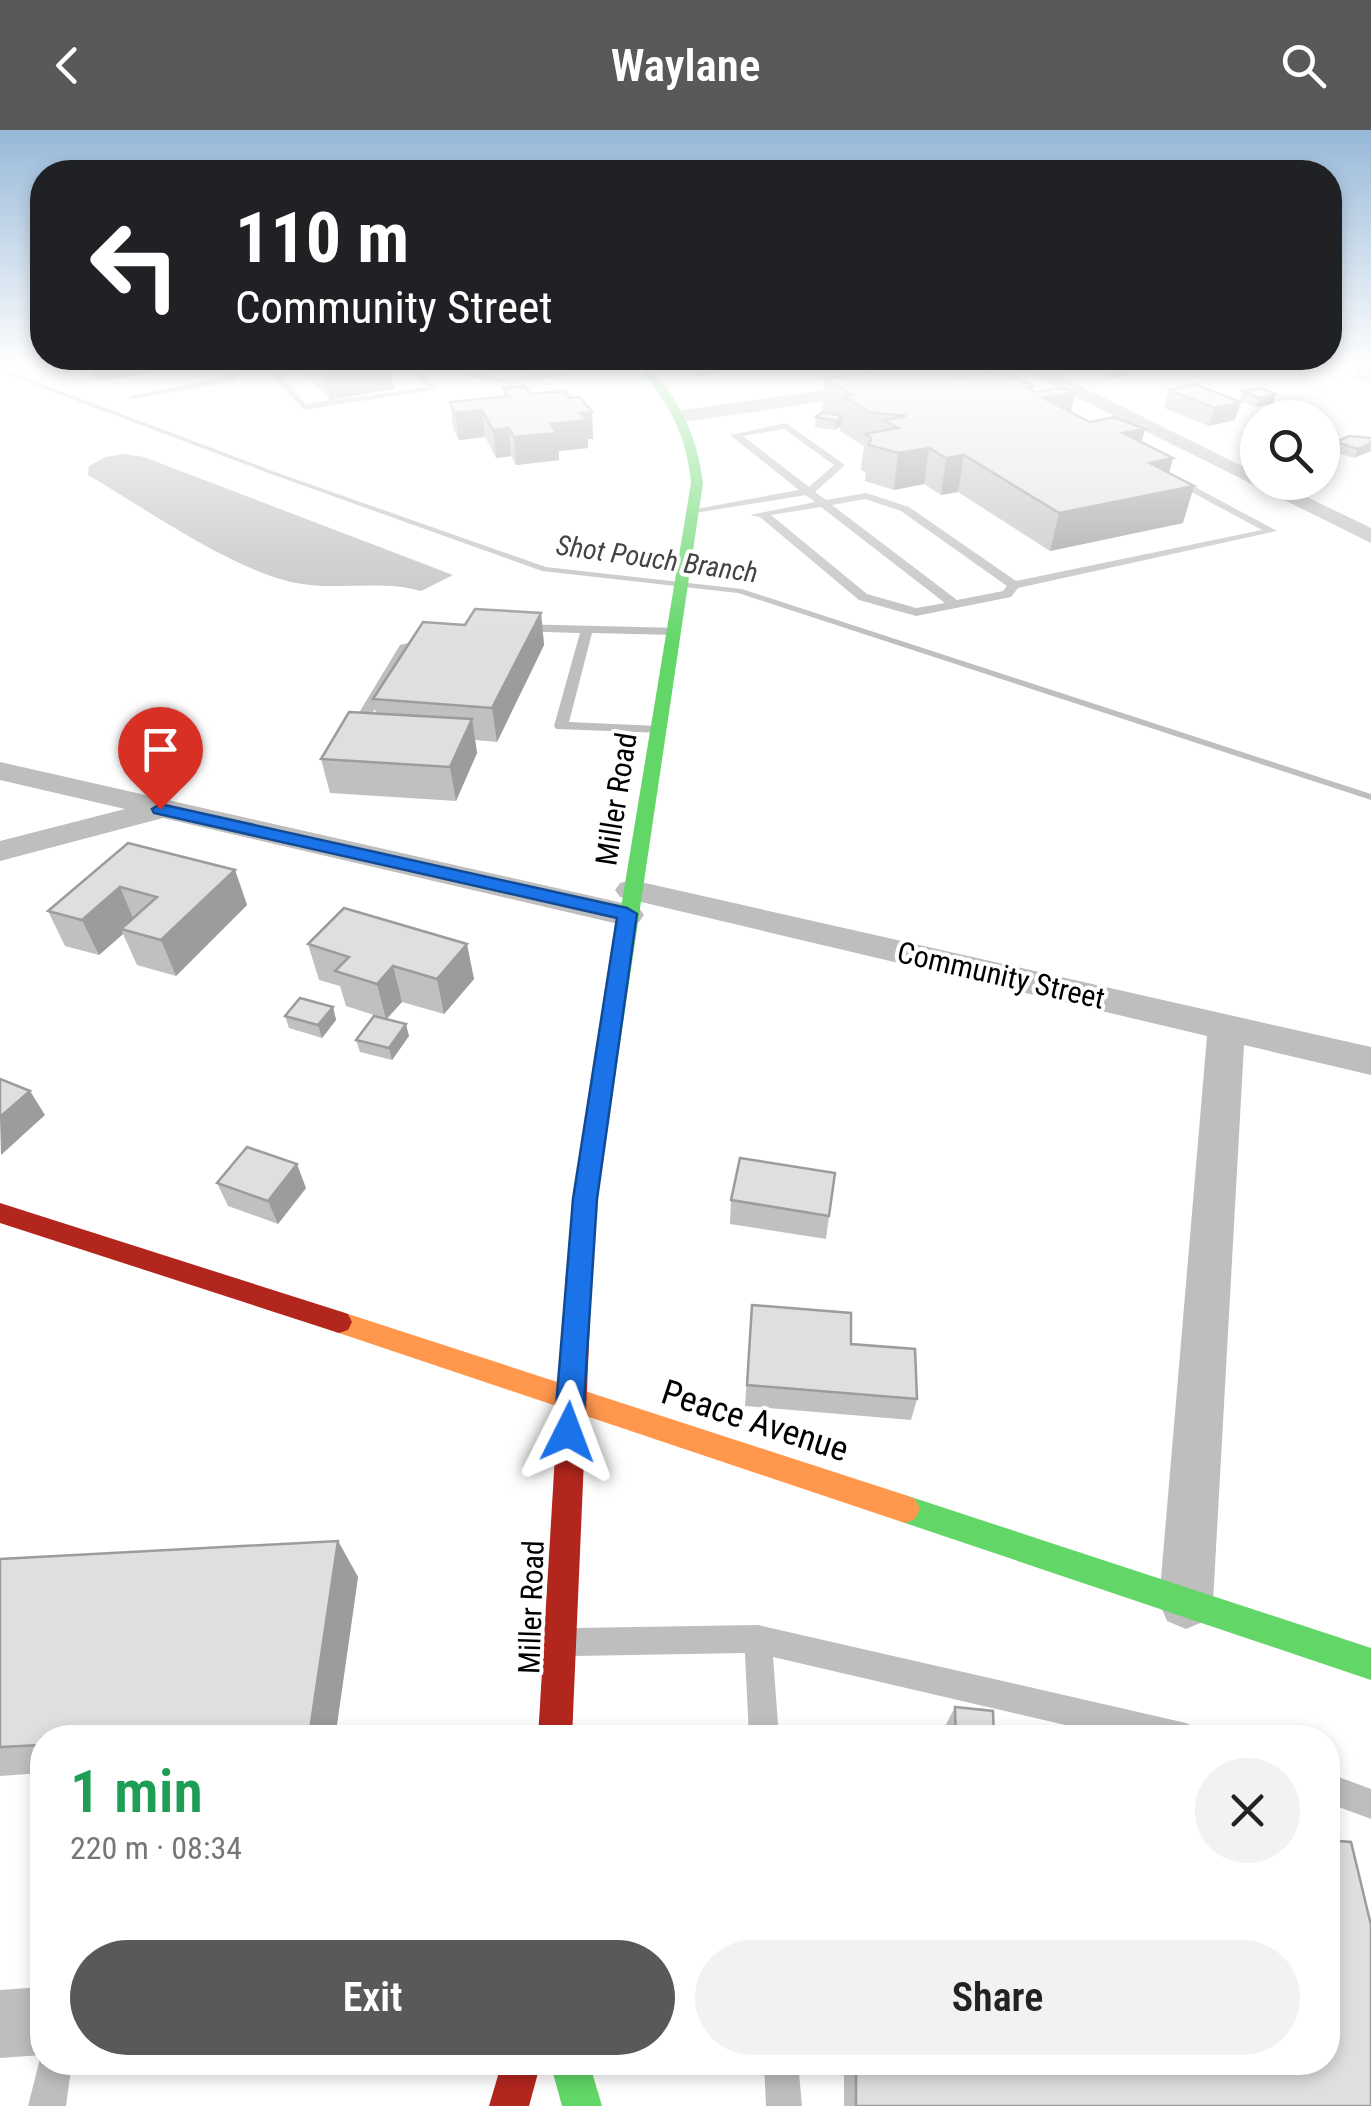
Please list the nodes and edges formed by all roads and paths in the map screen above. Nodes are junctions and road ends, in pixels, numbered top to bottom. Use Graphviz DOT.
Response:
graph roads {
  1 [pos="696,457"];
  2 [pos="765,457"];
  3 [pos="828,457"];
  4 [pos="1208,457"];
  5 [pos="1156,468"];
  6 [pos="1240,473"];
  7 [pos="810,491"];
  8 [pos="1296,500"];
  9 [pos="825,503"];
  10 [pos="763,514"];
  11 [pos="702,517"];
  12 [pos="735,519"];
  13 [pos="1371,536"];
  14 [pos="1014,585"];
  15 [pos="954,604"];
  16 [pos="500,628"];
  17 [pos="587,629"];
  18 [pos="676,632"];
  19 [pos="452,636"];
  20 [pos="364,716"];
  21 [pos="658,730"];
  22 [pos="0,771"];
  23 [pos="160,809"];
  24 [pos="0,851"];
  25 [pos="629,902"];
  26 [pos="1226,1027"];
  27 [pos="1371,1060"];
  28 [pos="0,1214"];
  29 [pos="570,1396"];
  30 [pos="1186,1602"];
  31 [pos="758,1639"];
  32 [pos="559,1642"];
  33 [pos="1371,1664"];
  34 [pos="556,1725"];
  35 [pos="763,1725"];
  36 [pos="1130,1725"];
  37 [pos="1340,1792"];
  38 [pos="1371,1804"];
  39 [pos="30,2022"];
  40 [pos="0,2024"];
  41 [pos="54,2075"];
  42 [pos="518,2075"];
  43 [pos="573,2075"];
  44 [pos="783,2075"];
  45 [pos="46,2106"];
  46 [pos="509,2106"];
  47 [pos="582,2106"];
  48 [pos="784,2106"];
  1 -- 11 [label="main road, Miller Road"];
  2 -- 7 [label="lane"];
  3 -- 7 [label="lane"];
  4 -- 6 [label="street"];
  5 -- 14 [label="lane"];
  7 -- 9 [label="lane"];
  7 -- 11 [label="lane"];
  8 -- 13 [label="street"];
  9 -- 10 [label="lane"];
  9 -- 14 [label="lane"];
  9 -- 15 [label="lane"];
  10 -- 12 [label="lane"];
  10 -- 15 [label="lane"];
  11 -- 18 [label="main road, Miller Road"];
  14 -- 15 [label="lane"];
  16 -- 17 [label="lane"];
  17 -- 18 [label="lane"];
  17 -- 21 [label="lane"];
  18 -- 21 [label="main road, Miller Road"];
  19 -- 20 [label="lane"];
  21 -- 25 [label="main road, Miller Road"];
  22 -- 23 [label="street, Community Street"];
  23 -- 24 [label="street"];
  23 -- 25 [label="street, Community Street"];
  25 -- 26 [label="street, Community Street"];
  25 -- 29 [label="main road, Miller Road"];
  26 -- 27 [label="street, Community Street"];
  26 -- 30 [label="street"];
  28 -- 29 [label="main road, Peace Avenue"];
  29 -- 30 [label="main road, Peace Avenue"];
  29 -- 32 [label="main road, Miller Road"];
  30 -- 33 [label="main road, Peace Avenue"];
  31 -- 32 [label="lane"];
  31 -- 35 [label="lane"];
  31 -- 36 [label="lane"];
  32 -- 34 [label="main road, Miller Road"];
  37 -- 38 [label="lane"];
  39 -- 40 [label="street"];
  41 -- 45 [label="lane"];
  42 -- 46 [label="main road"];
  43 -- 47 [label="main road"];
  44 -- 48 [label="lane"];
}
